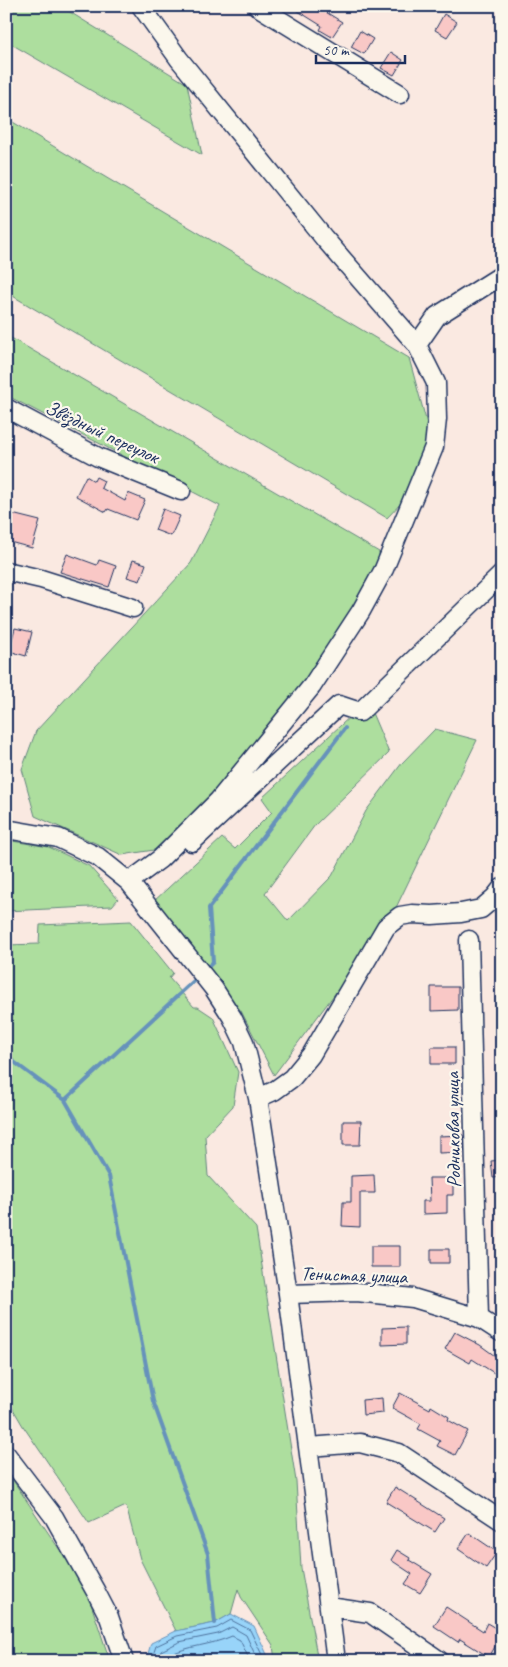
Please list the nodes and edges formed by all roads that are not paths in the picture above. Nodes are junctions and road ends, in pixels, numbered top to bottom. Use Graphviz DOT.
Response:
graph roads {
  1 [pos="141,6"];
  2 [pos="257,6"];
  3 [pos="400,94"];
  4 [pos="502,275"];
  5 [pos="417,345"];
  6 [pos="6,408"];
  7 [pos="181,491"];
  8 [pos="6,571"];
  9 [pos="502,574"];
  10 [pos="133,608"];
  11 [pos="6,829"];
  12 [pos="146,870"];
  13 [pos="129,882"];
  14 [pos="502,888"];
  15 [pos="469,940"];
  16 [pos="258,1098"];
  17 [pos="288,1294"];
  18 [pos="479,1318"];
  19 [pos="502,1333"];
  20 [pos="309,1447"];
  21 [pos="6,1454"];
  22 [pos="502,1522"];
  23 [pos="330,1607"];
  24 [pos="124,1661"];
  25 [pos="336,1661"];
  26 [pos="440,1661"];
  1 -- 5 [label="street"];
  2 -- 3 [label="street"];
  4 -- 5 [label="street"];
  5 -- 12 [label="street"];
  6 -- 7 [label="street, Звёздный переулок"];
  8 -- 10 [label="street"];
  9 -- 12 [label="street"];
  11 -- 13 [label="street"];
  12 -- 13 [label="street"];
  13 -- 16 [label="street"];
  14 -- 16 [label="street"];
  15 -- 18 [label="street, Родниковая улица"];
  16 -- 17 [label="street"];
  17 -- 18 [label="street, Тенистая улица"];
  17 -- 20 [label="street"];
  18 -- 19 [label="street, Тенистая улица"];
  20 -- 22 [label="street"];
  20 -- 23 [label="street"];
  21 -- 24 [label="street"];
  23 -- 25 [label="street"];
  23 -- 26 [label="street"];
}
